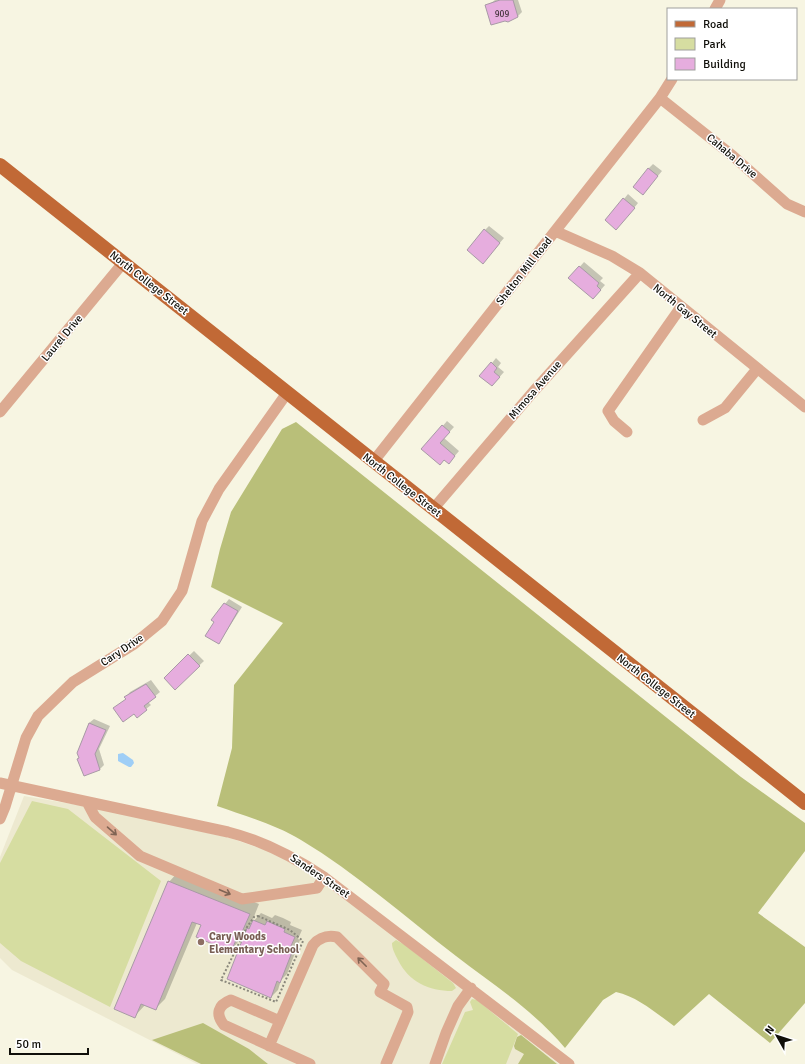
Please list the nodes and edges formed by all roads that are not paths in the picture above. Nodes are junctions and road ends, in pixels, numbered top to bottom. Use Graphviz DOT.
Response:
graph roads {
  1 [pos="671,80"];
  2 [pos="660,98"];
  3 [pos="0,165"];
  4 [pos="805,212"];
  5 [pos="555,231"];
  6 [pos="123,263"];
  7 [pos="640,273"];
  8 [pos="681,308"];
  9 [pos="757,370"];
  10 [pos="287,393"];
  11 [pos="805,408"];
  12 [pos="0,412"];
  13 [pos="703,420"];
  14 [pos="627,432"];
  15 [pos="373,462"];
  16 [pos="433,509"];
  17 [pos="0,783"];
  18 [pos="12,786"];
  19 [pos="87,802"];
  20 [pos="805,803"];
  21 [pos="0,819"];
  22 [pos="324,877"];
  23 [pos="471,988"];
  24 [pos="280,1021"];
  25 [pos="269,1046"];
  26 [pos="310,1064"];
  27 [pos="386,1064"];
  28 [pos="435,1064"];
  29 [pos="569,1064"];
  1 -- 2 [label="street, Shelton Mill Road"];
  2 -- 4 [label="street, Cahaba Drive"];
  2 -- 5 [label="street, Shelton Mill Road"];
  3 -- 6 [label="main road, North College Street"];
  5 -- 7 [label="street, North Gay Street"];
  5 -- 15 [label="street, Shelton Mill Road"];
  6 -- 10 [label="main road, North College Street"];
  6 -- 12 [label="street, Laurel Drive"];
  7 -- 8 [label="street, North Gay Street"];
  7 -- 16 [label="street, Mimosa Avenue"];
  8 -- 9 [label="street, North Gay Street"];
  8 -- 14 [label="street"];
  9 -- 11 [label="street, North Gay Street"];
  9 -- 13 [label="street"];
  10 -- 15 [label="main road, North College Street"];
  10 -- 18 [label="street, Cary Drive"];
  15 -- 16 [label="main road, North College Street"];
  16 -- 20 [label="main road, North College Street"];
  17 -- 18 [label="street, Sanders Street"];
  18 -- 19 [label="street, Sanders Street"];
  18 -- 21 [label="street, Cary Drive"];
  19 -- 22 [label="street, Sanders Street"];
  19 -- 22 [label="street, one-way"];
  22 -- 23 [label="street, Sanders Street"];
  23 -- 28 [label="street"];
  23 -- 29 [label="street, Sanders Street"];
  24 -- 25 [label="street"];
  24 -- 25 [label="street"];
  27 -- 24 [label="street, one-way"];
  25 -- 26 [label="street"];
}
